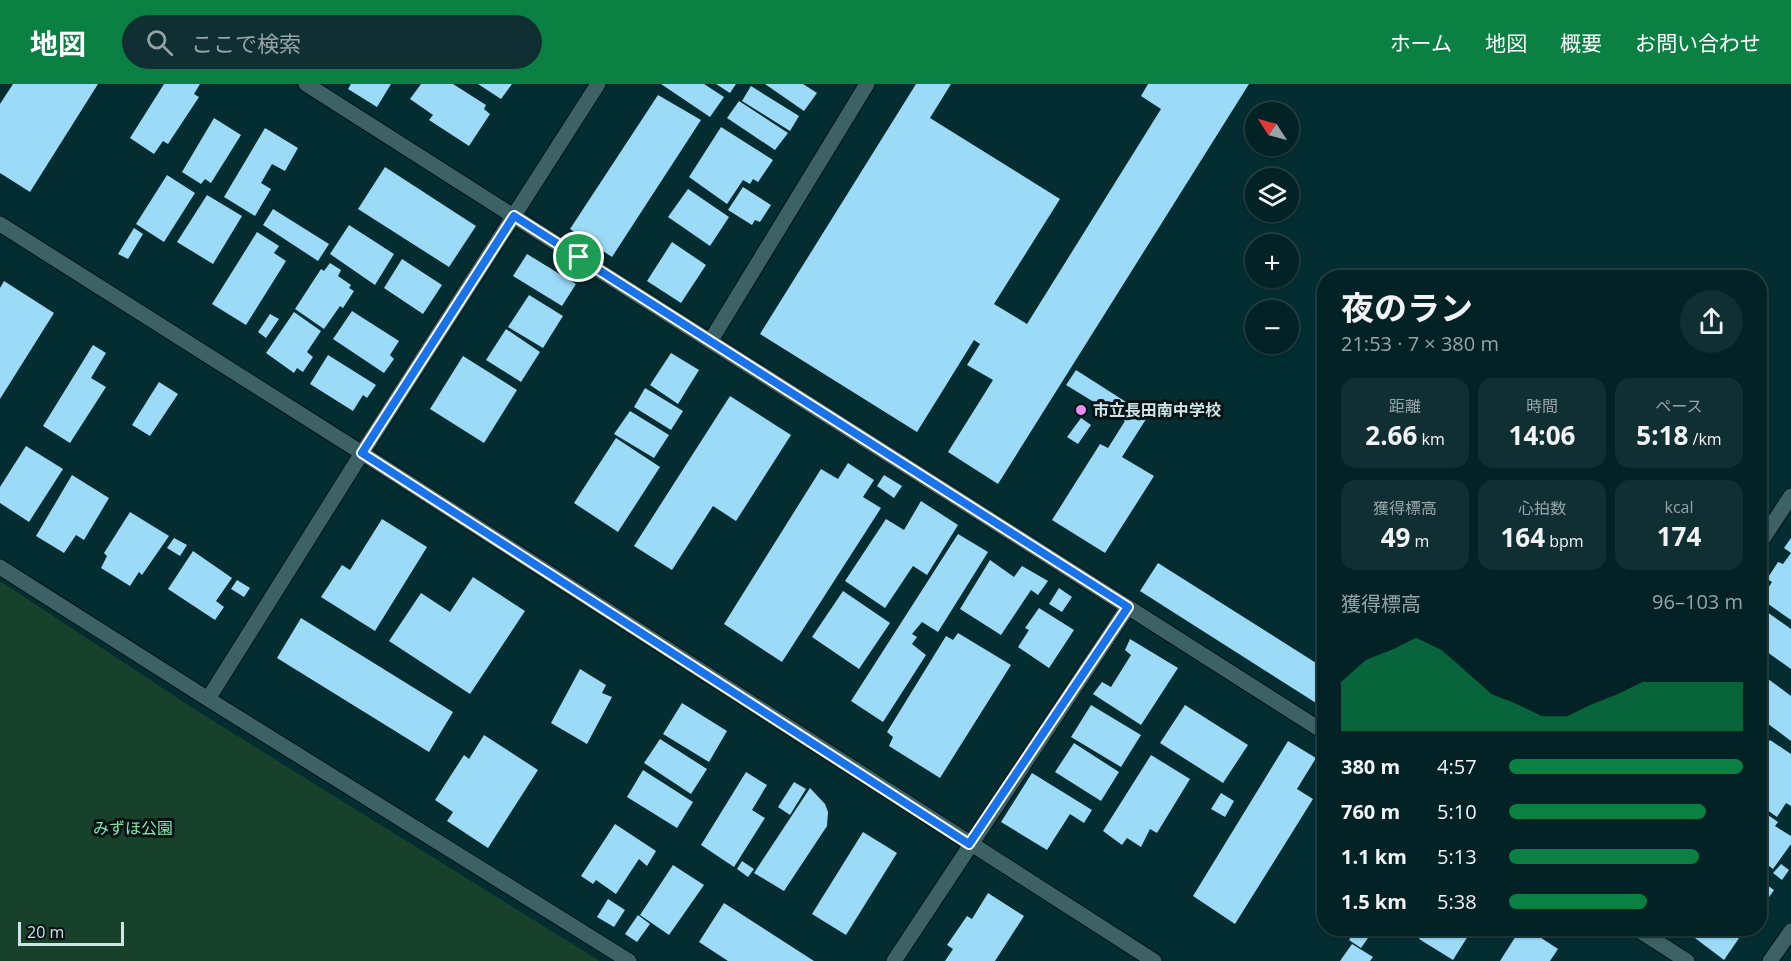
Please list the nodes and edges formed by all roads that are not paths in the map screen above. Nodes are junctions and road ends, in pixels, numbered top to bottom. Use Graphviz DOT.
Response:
graph roads {
  1 [pos="306,84"];
  2 [pos="598,84"];
  3 [pos="867,84"];
  4 [pos="514,216"];
  5 [pos="0,224"];
  6 [pos="711,340"];
  7 [pos="362,453"];
  8 [pos="1791,496"];
  9 [pos="1767,532"];
  10 [pos="0,567"];
  11 [pos="1128,607"];
  12 [pos="208,699"];
  13 [pos="1317,728"];
  14 [pos="969,844"];
  15 [pos="1791,931"];
  16 [pos="1648,936"];
  17 [pos="629,961"];
  18 [pos="894,961"];
  19 [pos="1154,961"];
  20 [pos="1687,961"];
  21 [pos="1770,961"];
  1 -- 4 [label="street"];
  2 -- 4 [label="street"];
  3 -- 6 [label="street"];
  4 -- 6 [label="street"];
  4 -- 7 [label="street"];
  5 -- 7 [label="street"];
  6 -- 11 [label="street"];
  7 -- 12 [label="street"];
  7 -- 14 [label="street"];
  8 -- 9 [label="street"];
  10 -- 12 [label="street"];
  11 -- 13 [label="street"];
  11 -- 14 [label="street"];
  12 -- 17 [label="street"];
  14 -- 18 [label="street"];
  14 -- 19 [label="street"];
  15 -- 21 [label="street"];
  16 -- 20 [label="street"];
}
